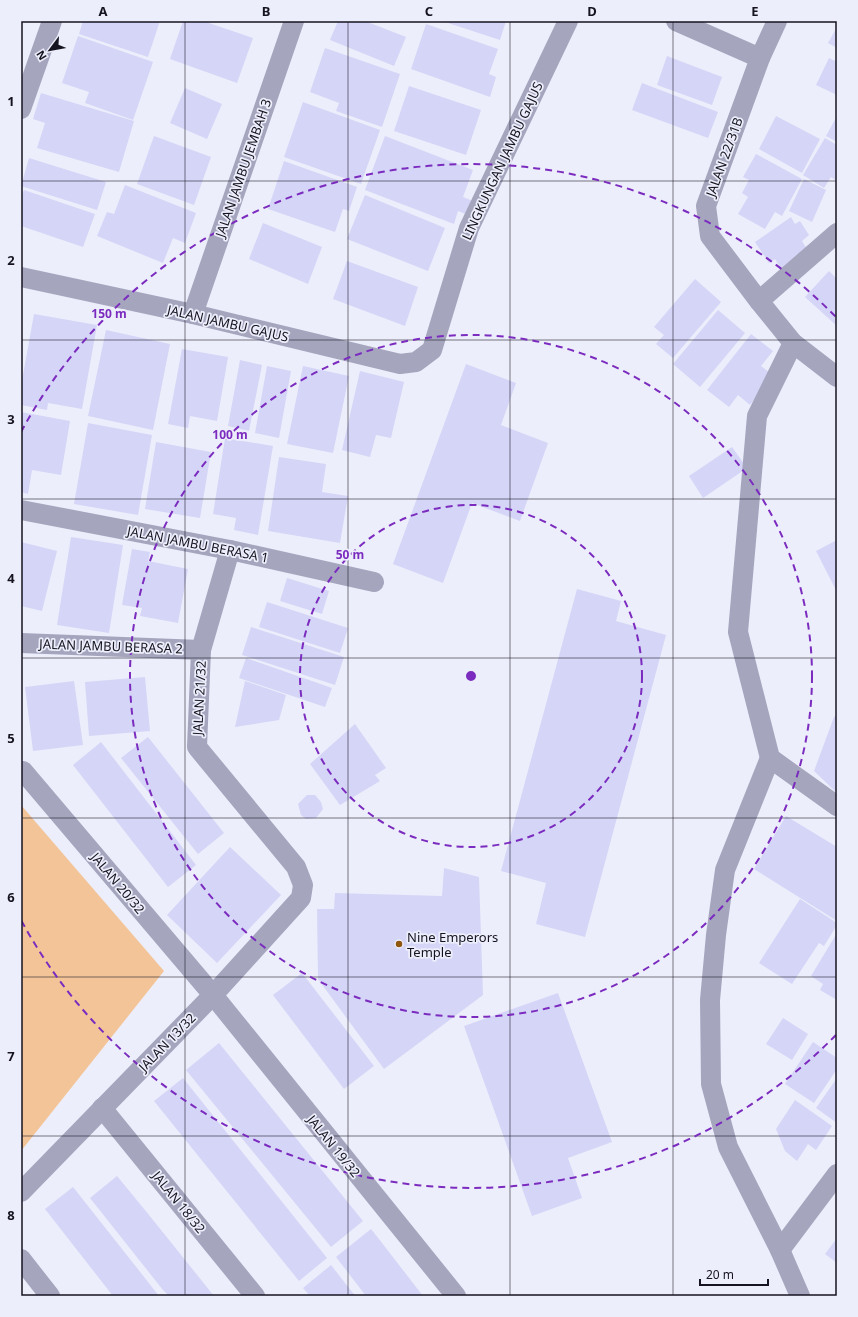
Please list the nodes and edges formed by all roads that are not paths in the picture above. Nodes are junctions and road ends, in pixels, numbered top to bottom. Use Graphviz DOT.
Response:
graph roads {
  1 [pos="52,21"];
  2 [pos="294,21"];
  3 [pos="568,21"];
  4 [pos="676,21"];
  5 [pos="777,21"];
  6 [pos="760,58"];
  7 [pos="21,109"];
  8 [pos="837,233"];
  9 [pos="21,277"];
  10 [pos="759,301"];
  11 [pos="193,314"];
  12 [pos="794,343"];
  13 [pos="432,350"];
  14 [pos="837,377"];
  15 [pos="21,510"];
  16 [pos="230,550"];
  17 [pos="374,582"];
  18 [pos="21,643"];
  19 [pos="201,650"];
  20 [pos="770,758"];
  21 [pos="23,771"];
  22 [pos="837,806"];
  23 [pos="303,885"];
  24 [pos="213,995"];
  25 [pos="102,1108"];
  26 [pos="837,1174"];
  27 [pos="21,1192"];
  28 [pos="780,1250"];
  29 [pos="21,1259"];
  30 [pos="50,1296"];
  31 [pos="255,1296"];
  32 [pos="456,1296"];
  33 [pos="800,1296"];
  1 -- 7 [label="street"];
  2 -- 11 [label="street, JALAN JAMBU JEMBAH 3"];
  3 -- 13 [label="street, LINGKUNGAN JAMBU GAJUS"];
  4 -- 6 [label="street"];
  5 -- 6 [label="street, JALAN 22/31B"];
  6 -- 10 [label="street, JALAN 22/31B"];
  8 -- 10 [label="street"];
  9 -- 11 [label="street, JALAN JAMBU GAJUS"];
  10 -- 12 [label="street, JALAN 22/31B"];
  11 -- 13 [label="street, JALAN JAMBU GAJUS"];
  12 -- 14 [label="street, JALAN 22/31B"];
  12 -- 20 [label="street"];
  15 -- 16 [label="street, JALAN JAMBU BERASA 1"];
  16 -- 17 [label="street, JALAN JAMBU BERASA 1"];
  16 -- 19 [label="street, JALAN 21/32"];
  18 -- 19 [label="street, JALAN JAMBU BERASA 2"];
  19 -- 23 [label="street, JALAN 21/32"];
  20 -- 22 [label="street"];
  20 -- 28 [label="street"];
  21 -- 24 [label="street, JALAN 20/32"];
  23 -- 24 [label="street, JALAN 13/32"];
  24 -- 25 [label="street, JALAN 13/32"];
  24 -- 32 [label="street, JALAN 19/32"];
  25 -- 27 [label="street, JALAN 13/32"];
  25 -- 31 [label="street, JALAN 18/32"];
  26 -- 28 [label="street"];
  28 -- 33 [label="street"];
  29 -- 30 [label="street"];
}
